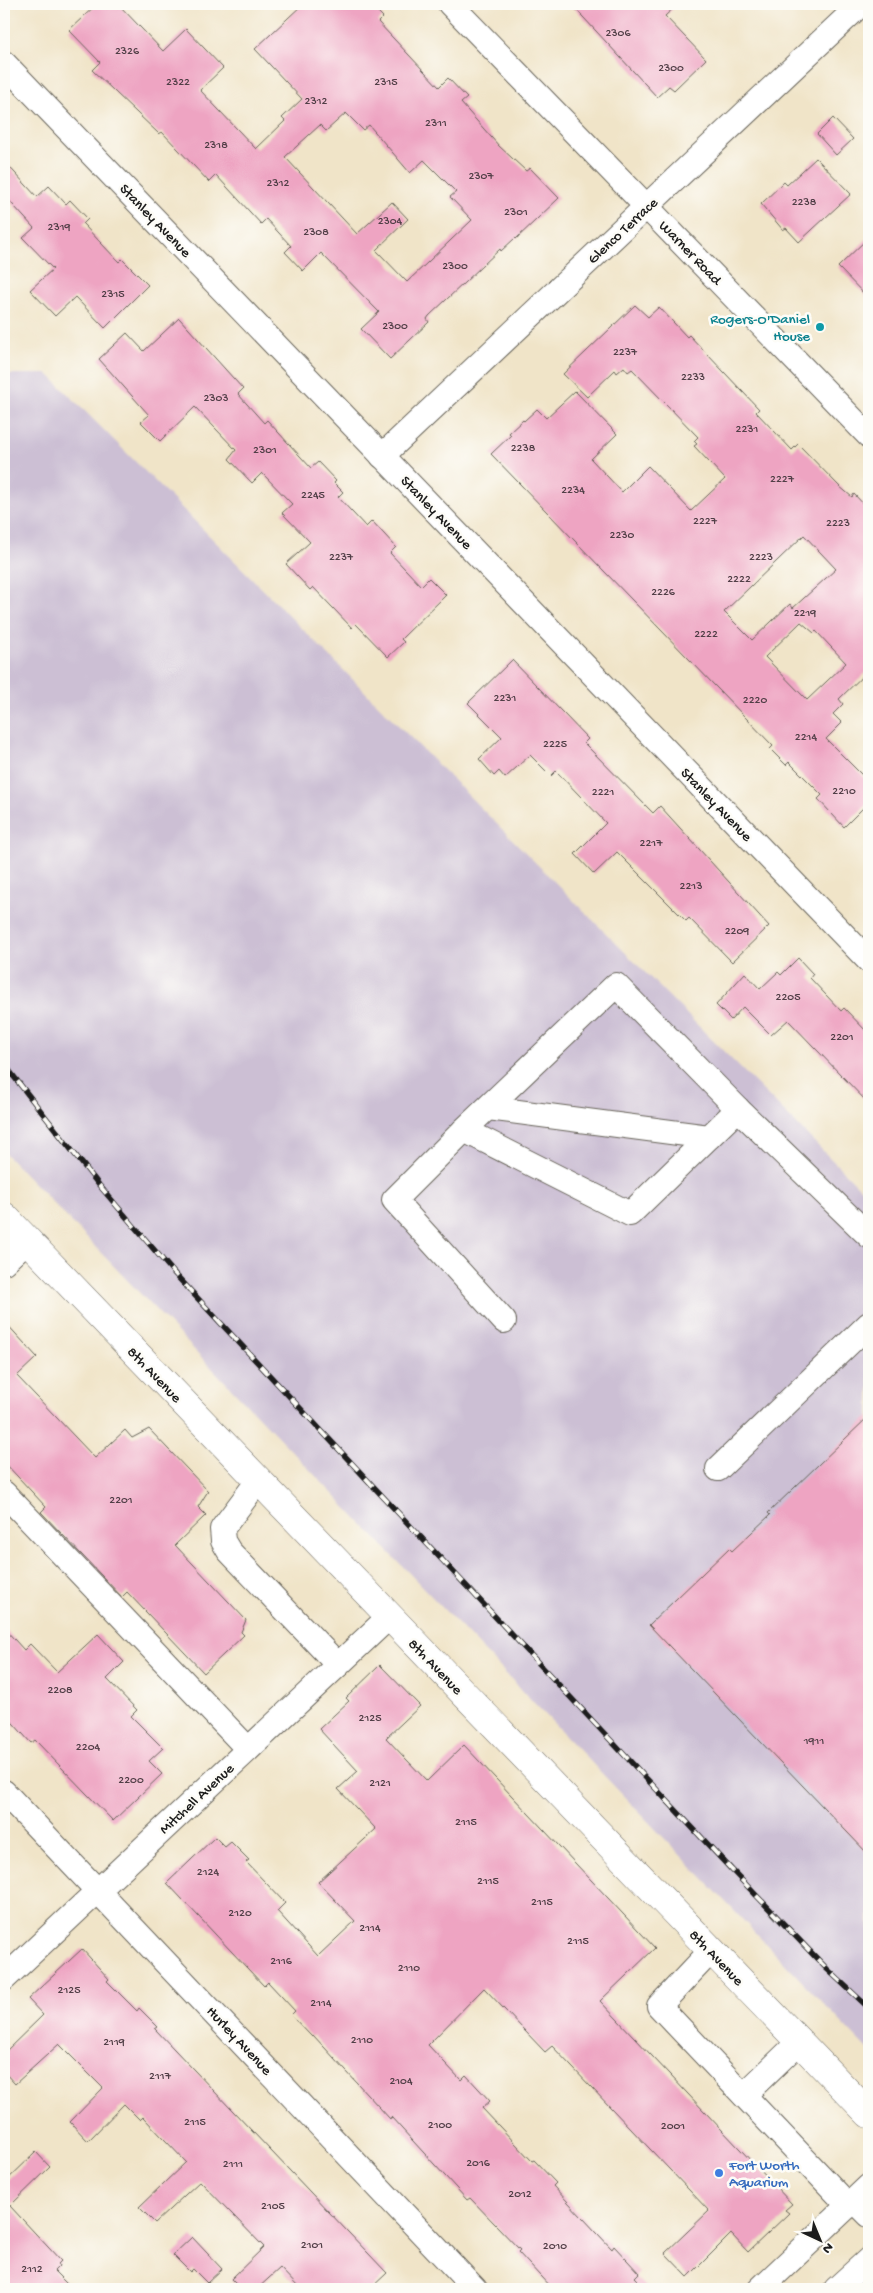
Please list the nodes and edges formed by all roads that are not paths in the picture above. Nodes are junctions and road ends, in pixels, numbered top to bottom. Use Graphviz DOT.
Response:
graph roads {
  1 [pos="450,4"];
  2 [pos="861,4"];
  3 [pos="4,63"];
  4 [pos="646,206"];
  5 [pos="869,436"];
  6 [pos="382,456"];
  7 [pos="869,961"];
  8 [pos="488,1108"];
  9 [pos="738,1109"];
  10 [pos="464,1130"];
  11 [pos="709,1137"];
  12 [pos="4,1216"];
  13 [pos="869,1236"];
  14 [pos="27,1240"];
  15 [pos="4,1262"];
  16 [pos="504,1321"];
  17 [pos="869,1324"];
  18 [pos="718,1469"];
  19 [pos="258,1481"];
  20 [pos="4,1493"];
  21 [pos="389,1617"];
  22 [pos="338,1665"];
  23 [pos="248,1749"];
  24 [pos="4,1792"];
  25 [pos="98,1890"];
  26 [pos="711,1951"];
  27 [pos="4,1979"];
  28 [pos="800,2042"];
  29 [pos="744,2095"];
  30 [pos="869,2114"];
  31 [pos="860,2202"];
  32 [pos="869,2259"];
  33 [pos="475,2289"];
  34 [pos="760,2289"];
  35 [pos="836,2289"];
  1 -- 4 [label="street, Warner Road"];
  2 -- 4 [label="street, Glenco Terrace"];
  3 -- 6 [label="street, Stanley Avenue"];
  4 -- 5 [label="street, Warner Road"];
  4 -- 6 [label="street, Glenco Terrace"];
  6 -- 7 [label="street, Stanley Avenue"];
  8 -- 9 [label="street"];
  8 -- 10 [label="street"];
  8 -- 11 [label="street"];
  9 -- 11 [label="street"];
  9 -- 13 [label="street"];
  10 -- 11 [label="street"];
  10 -- 16 [label="street"];
  12 -- 14 [label="main road, 8th Avenue"];
  14 -- 15 [label="street"];
  14 -- 19 [label="main road, 8th Avenue"];
  17 -- 18 [label="street"];
  19 -- 21 [label="main road, 8th Avenue"];
  19 -- 22 [label="street"];
  20 -- 23 [label="street"];
  21 -- 22 [label="street, Mitchell Avenue"];
  21 -- 26 [label="main road, 8th Avenue"];
  22 -- 23 [label="street, Mitchell Avenue"];
  23 -- 25 [label="street, Mitchell Avenue"];
  24 -- 25 [label="street, Hurley Avenue"];
  25 -- 27 [label="street, Mitchell Avenue"];
  25 -- 33 [label="street, Hurley Avenue"];
  26 -- 28 [label="main road, 8th Avenue"];
  26 -- 29 [label="street"];
  28 -- 29 [label="street"];
  28 -- 30 [label="main road, 8th Avenue"];
  29 -- 31 [label="street"];
  31 -- 34 [label="street"];
  32 -- 35 [label="street"];
}
